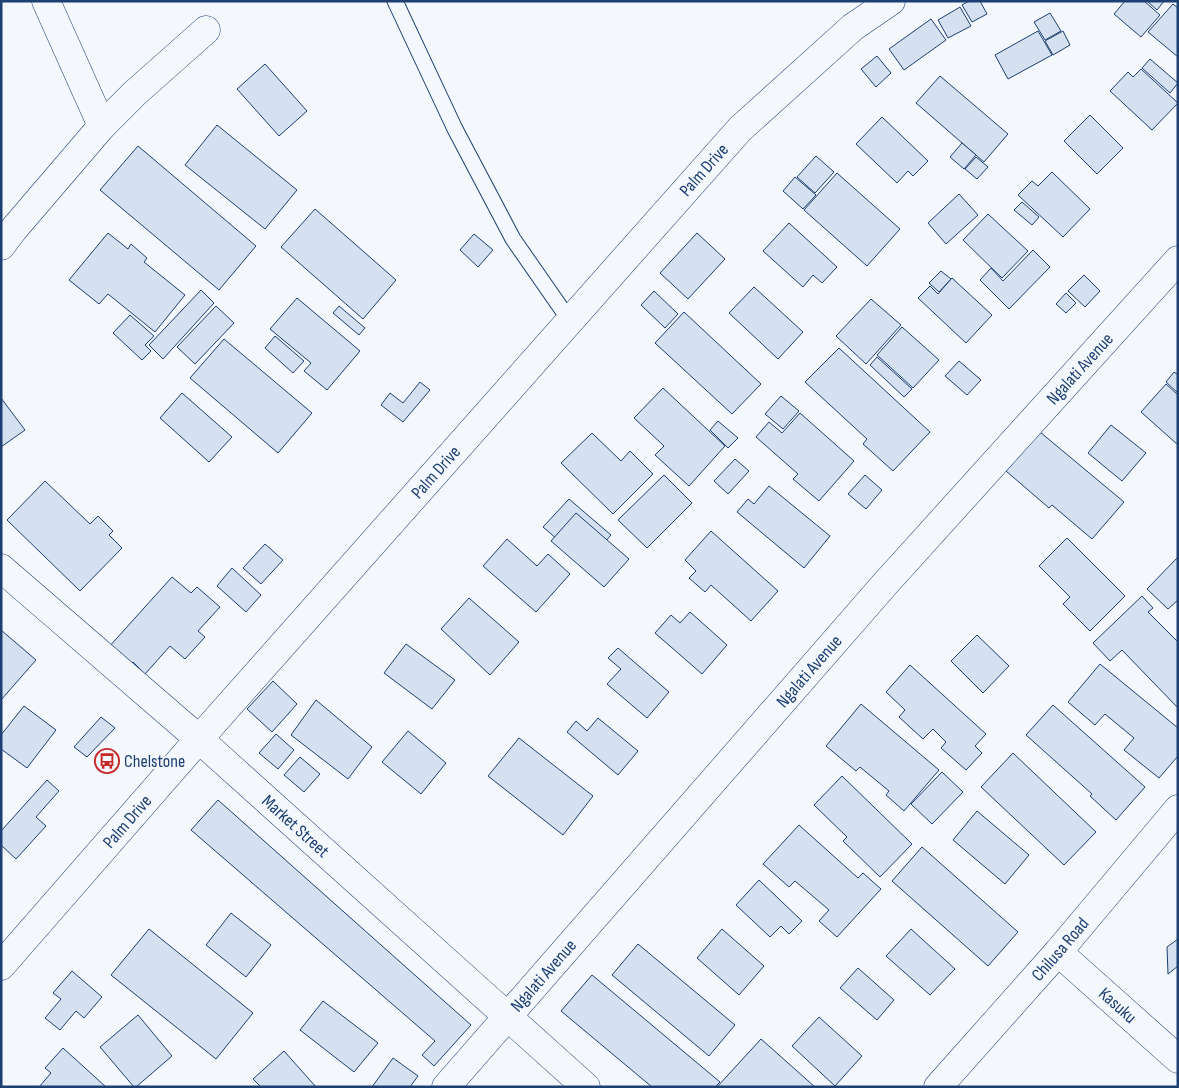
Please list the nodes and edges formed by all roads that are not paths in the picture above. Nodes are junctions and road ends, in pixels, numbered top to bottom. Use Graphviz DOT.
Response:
graph roads {
  1 [pos="46,1"];
  2 [pos="396,1"];
  3 [pos="891,1"];
  4 [pos="206,30"];
  5 [pos="102,126"];
  6 [pos="1,246"];
  7 [pos="1178,260"];
  8 [pos="570,322"];
  9 [pos="1,568"];
  10 [pos="200,739"];
  11 [pos="1178,809"];
  12 [pos="1058,952"];
  13 [pos="1,966"];
  14 [pos="509,1016"];
  15 [pos="1178,1059"];
  16 [pos="446,1087"];
  17 [pos="586,1087"];
  18 [pos="938,1087"];
  1 -- 5 [label="street"];
  2 -- 8 [label="lane"];
  3 -- 8 [label="street, Palm Drive"];
  4 -- 5 [label="street"];
  5 -- 6 [label="street"];
  7 -- 14 [label="street, Ngalati Avenue"];
  8 -- 10 [label="street, Palm Drive"];
  9 -- 10 [label="street, Market Street"];
  10 -- 13 [label="street, Palm Drive"];
  10 -- 14 [label="street, Market Street"];
  11 -- 12 [label="street, Chilusa Road"];
  12 -- 15 [label="street, Kasuku"];
  12 -- 18 [label="street, Chilusa Road"];
  14 -- 16 [label="street, Ngalati Avenue"];
  14 -- 17 [label="street, Market Street"];
}
